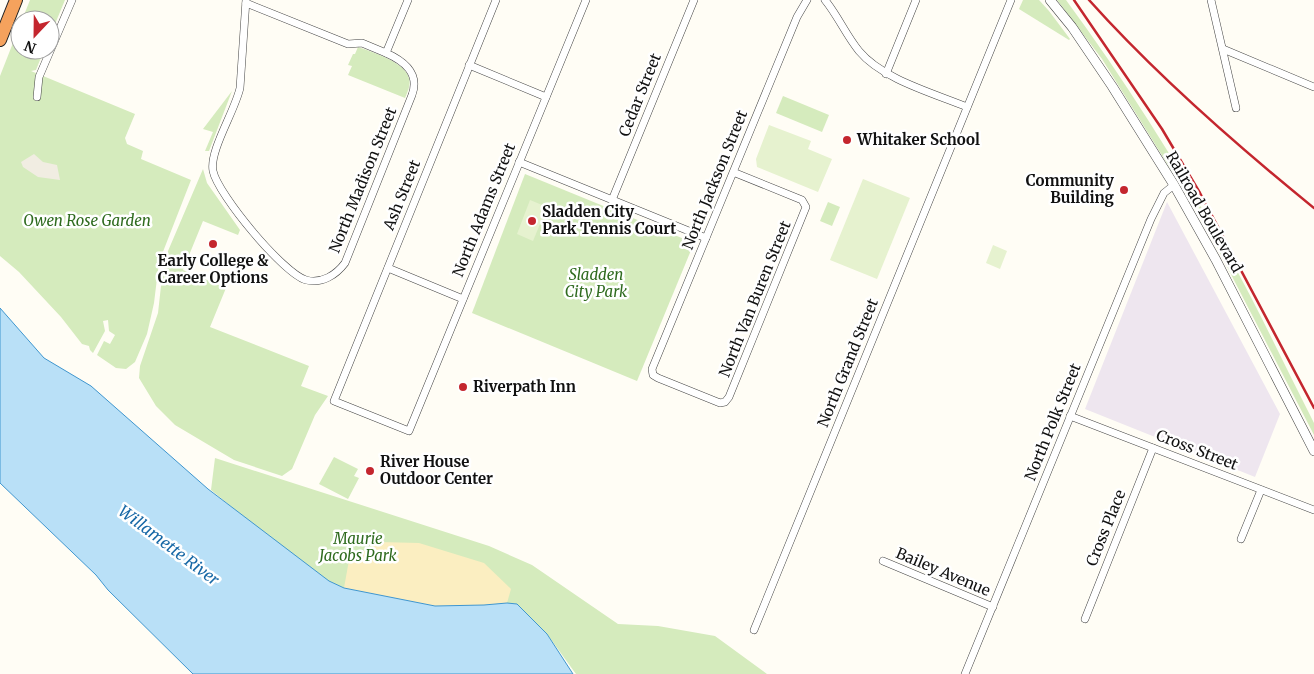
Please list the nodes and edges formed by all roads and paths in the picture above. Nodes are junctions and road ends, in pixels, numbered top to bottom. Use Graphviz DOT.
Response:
graph roads {
  1 [pos="16,0"];
  2 [pos="72,0"];
  3 [pos="408,0"];
  4 [pos="496,0"];
  5 [pos="586,0"];
  6 [pos="694,0"];
  7 [pos="807,0"];
  8 [pos="825,0"];
  9 [pos="916,0"];
  10 [pos="1011,0"];
  11 [pos="1050,0"];
  12 [pos="1211,0"];
  13 [pos="246,1"];
  14 [pos="0,40"];
  15 [pos="1222,49"];
  16 [pos="386,53"];
  17 [pos="469,65"];
  18 [pos="886,74"];
  19 [pos="1314,87"];
  20 [pos="37,97"];
  21 [pos="546,97"];
  22 [pos="967,107"];
  23 [pos="1236,108"];
  24 [pos="519,162"];
  25 [pos="733,172"];
  26 [pos="1174,184"];
  27 [pos="612,200"];
  28 [pos="706,238"];
  29 [pos="388,268"];
  30 [pos="463,299"];
  31 [pos="652,373"];
  32 [pos="1070,416"];
  33 [pos="409,431"];
  34 [pos="1153,448"];
  35 [pos="1314,451"];
  36 [pos="1261,490"];
  37 [pos="1314,510"];
  38 [pos="1241,539"];
  39 [pos="883,561"];
  40 [pos="993,607"];
  41 [pos="1085,619"];
  42 [pos="754,630"];
  43 [pos="968,673"];
  1 -- 14 [label="highway"];
  2 -- 20 [label="street"];
  3 -- 16 [label="street"];
  4 -- 17 [label="street, Ash Street"];
  5 -- 21 [label="street, North Adams Street"];
  6 -- 27 [label="street, Cedar Street"];
  7 -- 25 [label="street, North Jackson Street"];
  8 -- 18 [label="street"];
  9 -- 18 [label="street"];
  10 -- 22 [label="street, North Grand Street"];
  11 -- 26 [label="street, Railroad Boulevard"];
  12 -- 15 [label="street"];
  13 -- 16 [label="street"];
  13 -- 16 [label="street, North Madison Street"];
  15 -- 19 [label="street"];
  15 -- 23 [label="street"];
  17 -- 21 [label="street"];
  17 -- 29 [label="street, Ash Street"];
  18 -- 22 [label="street"];
  21 -- 24 [label="street, North Adams Street"];
  22 -- 42 [label="street, North Grand Street"];
  24 -- 27 [label="street"];
  24 -- 30 [label="street, North Adams Street"];
  25 -- 28 [label="street, North Jackson Street"];
  25 -- 31 [label="street, North Van Buren Street"];
  26 -- 32 [label="street, North Polk Street"];
  26 -- 35 [label="street, Railroad Boulevard"];
  27 -- 28 [label="street"];
  28 -- 31 [label="street, North Jackson Street"];
  29 -- 30 [label="street"];
  29 -- 33 [label="street, Ash Street"];
  30 -- 33 [label="street, North Adams Street"];
  32 -- 34 [label="street, Cross Street"];
  32 -- 40 [label="street, North Polk Street"];
  34 -- 36 [label="street, Cross Street"];
  34 -- 41 [label="street, Cross Place"];
  36 -- 37 [label="street, Cross Street"];
  36 -- 38 [label="street"];
  39 -- 40 [label="street, Bailey Avenue"];
  40 -- 43 [label="street, North Polk Street"];
}
